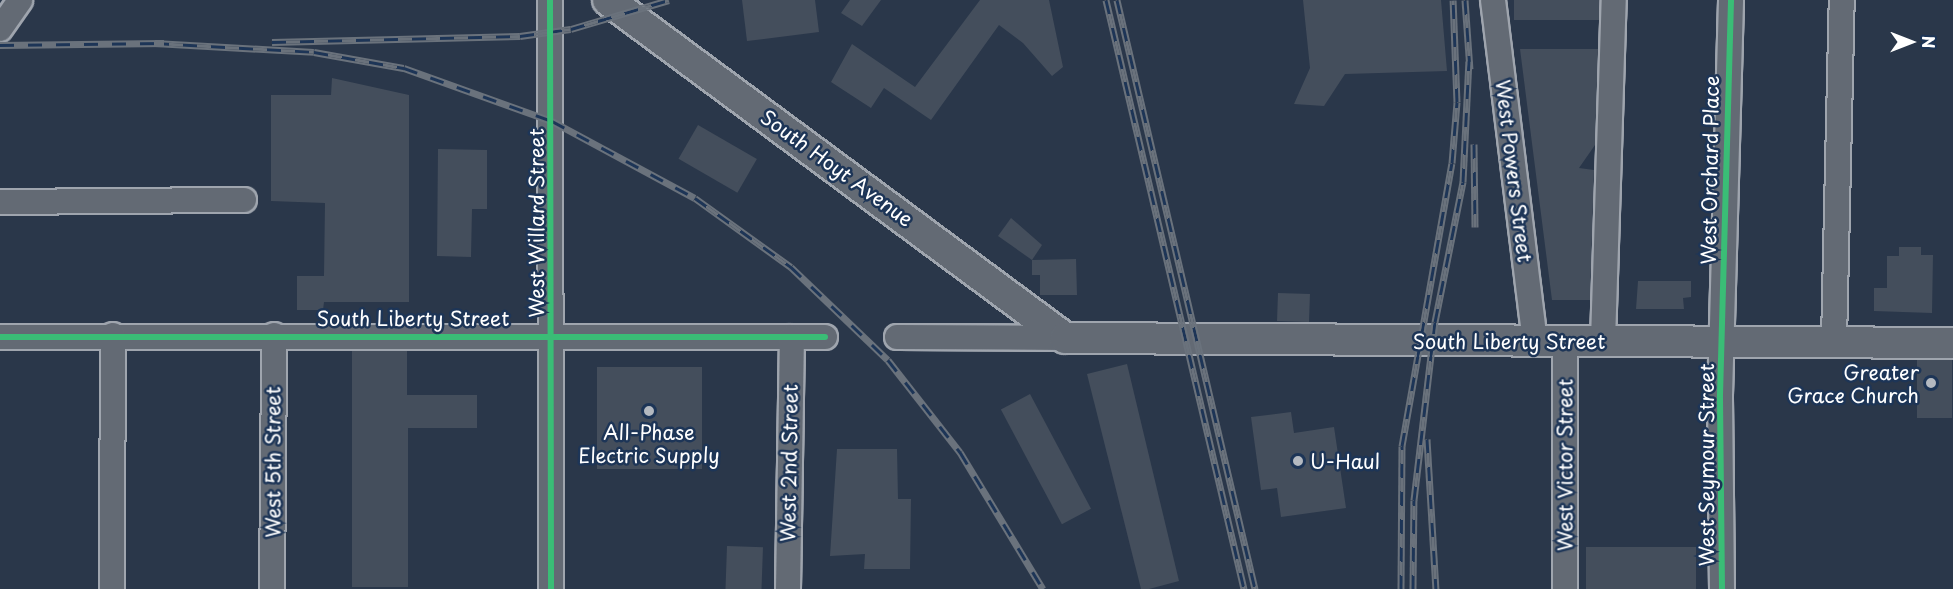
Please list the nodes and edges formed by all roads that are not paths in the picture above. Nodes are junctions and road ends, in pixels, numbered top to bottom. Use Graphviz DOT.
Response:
graph roads {
  1 [pos="20,0"];
  2 [pos="550,0"];
  3 [pos="608,0"];
  4 [pos="1493,0"];
  5 [pos="1614,0"];
  6 [pos="1731,0"];
  7 [pos="1842,0"];
  8 [pos="0,29"];
  9 [pos="244,200"];
  10 [pos="0,202"];
  11 [pos="113,335"];
  12 [pos="274,335"];
  13 [pos="552,335"];
  14 [pos="0,337"];
  15 [pos="792,337"];
  16 [pos="825,337"];
  17 [pos="897,337"];
  18 [pos="1065,338"];
  19 [pos="1723,340"];
  20 [pos="1535,341"];
  21 [pos="1603,341"];
  22 [pos="1834,341"];
  23 [pos="1564,342"];
  24 [pos="1953,343"];
  25 [pos="111,589"];
  26 [pos="272,589"];
  27 [pos="551,589"];
  28 [pos="788,589"];
  29 [pos="1565,589"];
  30 [pos="1722,589"];
  1 -- 8 [label="street"];
  2 -- 13 [label="street, West Willard Street"];
  3 -- 18 [label="main road, South Hoyt Avenue"];
  4 -- 20 [label="street, West Powers Street"];
  5 -- 21 [label="street"];
  6 -- 19 [label="street, West Orchard Place"];
  7 -- 22 [label="street"];
  9 -- 10 [label="street"];
  11 -- 12 [label="street, South Liberty Street"];
  11 -- 14 [label="street, South Liberty Street"];
  11 -- 25 [label="street"];
  12 -- 13 [label="street, South Liberty Street"];
  12 -- 26 [label="street, West 5th Street"];
  13 -- 15 [label="street, South Liberty Street"];
  13 -- 27 [label="street, West Willard Street"];
  15 -- 16 [label="street, South Liberty Street"];
  15 -- 28 [label="street, West 2nd Street"];
  17 -- 18 [label="street"];
  18 -- 20 [label="main road, South Liberty Street"];
  19 -- 21 [label="main road, South Liberty Street"];
  19 -- 22 [label="main road, South Liberty Street"];
  19 -- 30 [label="street, West Seymour Street"];
  20 -- 23 [label="main road, South Liberty Street"];
  21 -- 23 [label="main road, South Liberty Street"];
  22 -- 24 [label="main road, South Liberty Street"];
  23 -- 29 [label="street, West Victor Street"];
}
